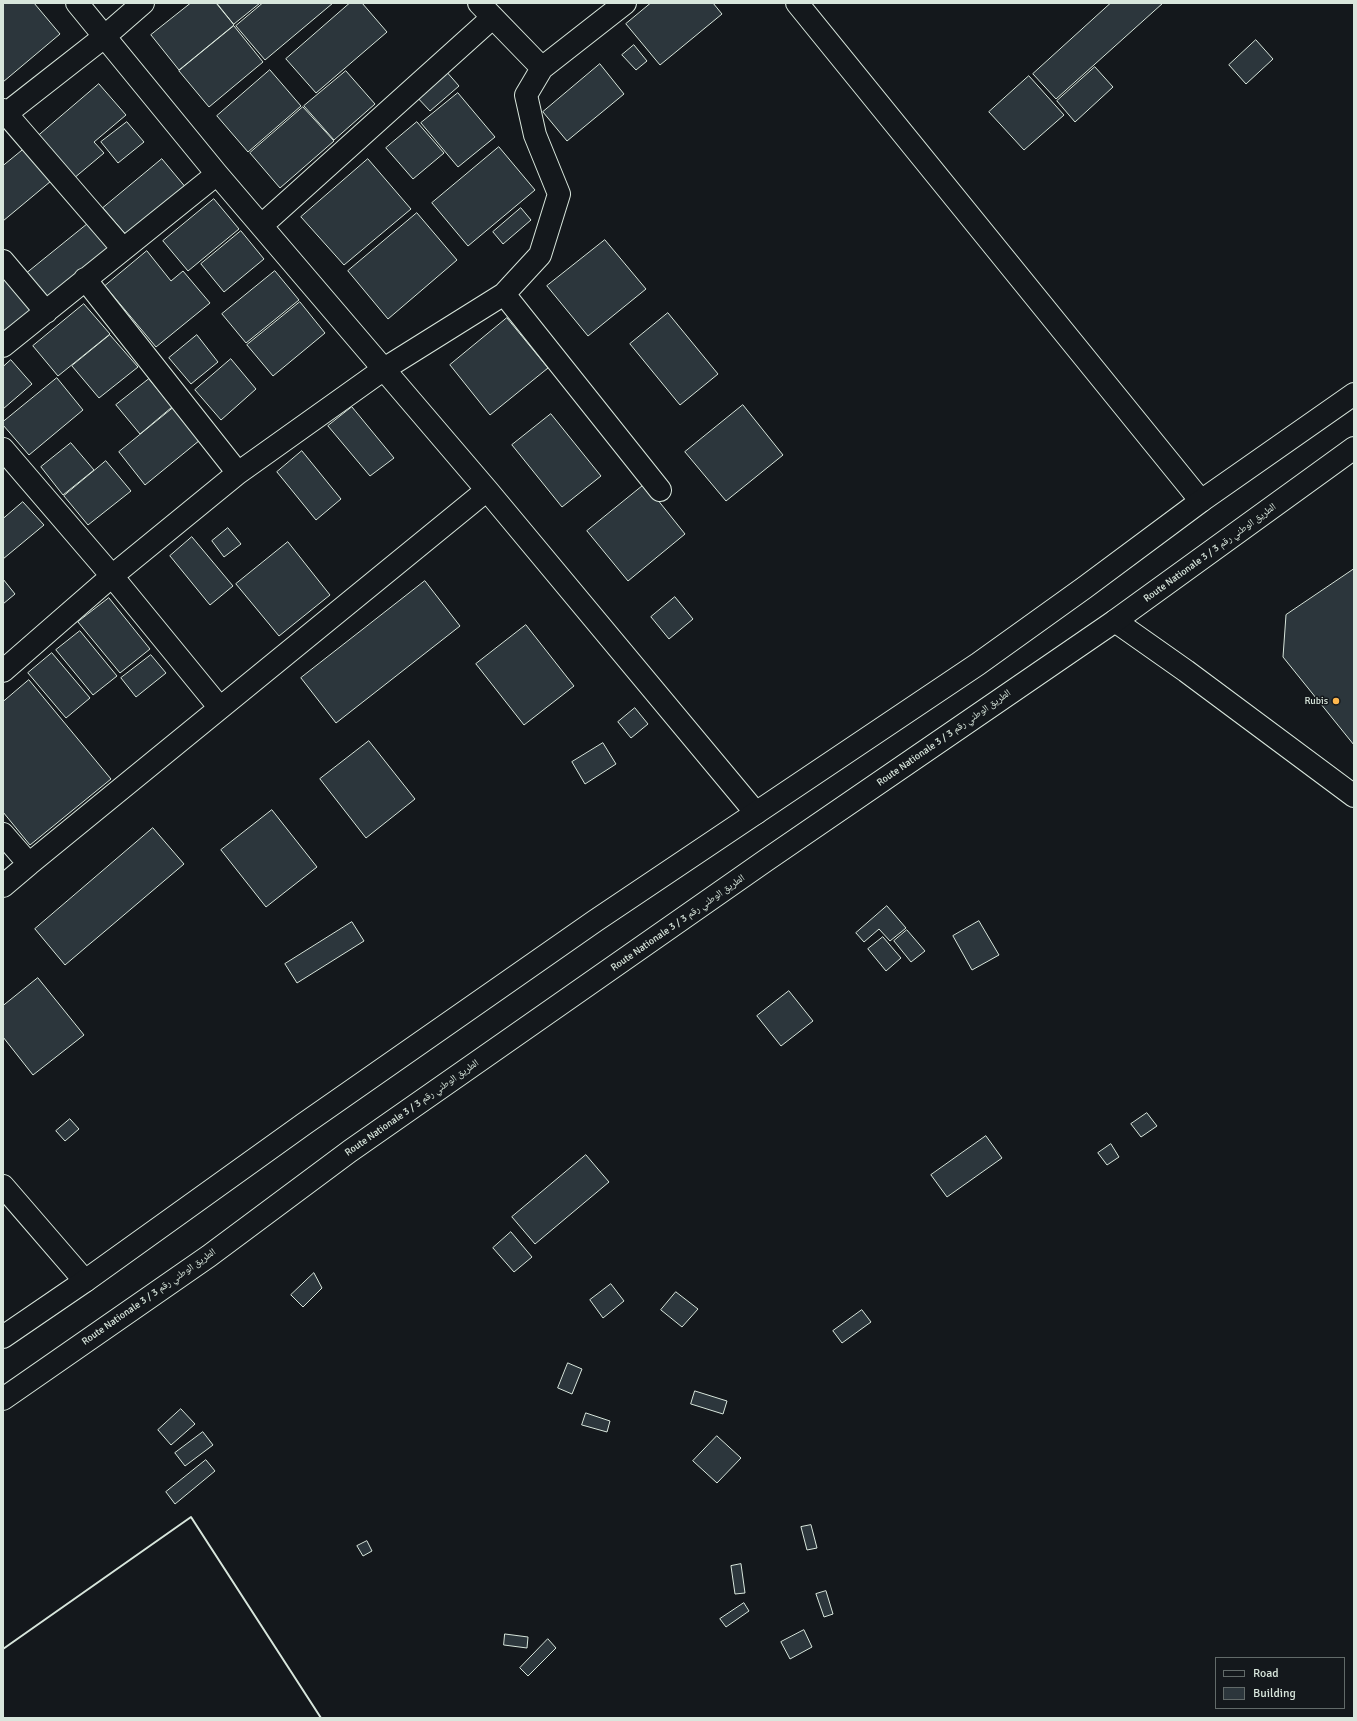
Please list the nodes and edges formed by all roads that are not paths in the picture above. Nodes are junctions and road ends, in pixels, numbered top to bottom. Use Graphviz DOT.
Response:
graph roads {
  1 [pos="76,3"];
  2 [pos="143,3"];
  3 [pos="625,3"];
  4 [pos="797,3"];
  5 [pos="485,10"];
  6 [pos="104,37"];
  7 [pos="542,68"];
  8 [pos="4,113"];
  9 [pos="217,174"];
  10 [pos="262,225"];
  11 [pos="123,249"];
  12 [pos="3,261"];
  13 [pos="85,279"];
  14 [pos="504,294"];
  15 [pos="46,312"];
  16 [pos="3,346"];
  17 [pos="384,369"];
  18 [pos="1354,394"];
  19 [pos="1354,448"];
  20 [pos="3,449"];
  21 [pos="238,473"];
  22 [pos="487,490"];
  23 [pos="660,490"];
  24 [pos="1201,501"];
  25 [pos="112,576"];
  26 [pos="1115,621"];
  27 [pos="3,671"];
  28 [pos="220,708"];
  29 [pos="1354,796"];
  30 [pos="756,813"];
  31 [pos="3,834"];
  32 [pos="29,864"];
  33 [pos="3,886"];
  34 [pos="3,1186"];
  35 [pos="85,1281"];
  36 [pos="3,1337"];
  37 [pos="3,1399"];
  1 -- 6 [label="main road"];
  2 -- 6 [label="main road"];
  3 -- 7 [label="main road"];
  4 -- 24 [label="main road"];
  5 -- 7 [label="main road"];
  5 -- 10 [label="main road"];
  6 -- 8 [label="main road"];
  6 -- 9 [label="main road"];
  7 -- 14 [label="main road"];
  8 -- 11 [label="main road"];
  9 -- 10 [label="main road"];
  9 -- 11 [label="main road"];
  10 -- 17 [label="main road"];
  11 -- 13 [label="main road"];
  12 -- 15 [label="main road"];
  13 -- 15 [label="main road"];
  13 -- 21 [label="main road"];
  14 -- 17 [label="main road"];
  14 -- 23 [label="main road"];
  15 -- 16 [label="main road"];
  17 -- 21 [label="main road"];
  17 -- 22 [label="main road"];
  18 -- 24 [label="main road"];
  19 -- 26 [label="main road, Route Nationale 3 / الطريق الوطني رقم 3"];
  20 -- 25 [label="main road"];
  21 -- 25 [label="main road"];
  22 -- 28 [label="main road"];
  22 -- 30 [label="main road"];
  24 -- 30 [label="main road"];
  25 -- 27 [label="main road"];
  25 -- 28 [label="main road"];
  26 -- 29 [label="main road"];
  26 -- 37 [label="main road, Route Nationale 3 / الطريق الوطني رقم 3"];
  28 -- 32 [label="main road"];
  30 -- 35 [label="main road"];
  31 -- 32 [label="main road"];
  32 -- 33 [label="main road"];
  34 -- 35 [label="main road"];
  35 -- 36 [label="main road"];
}
